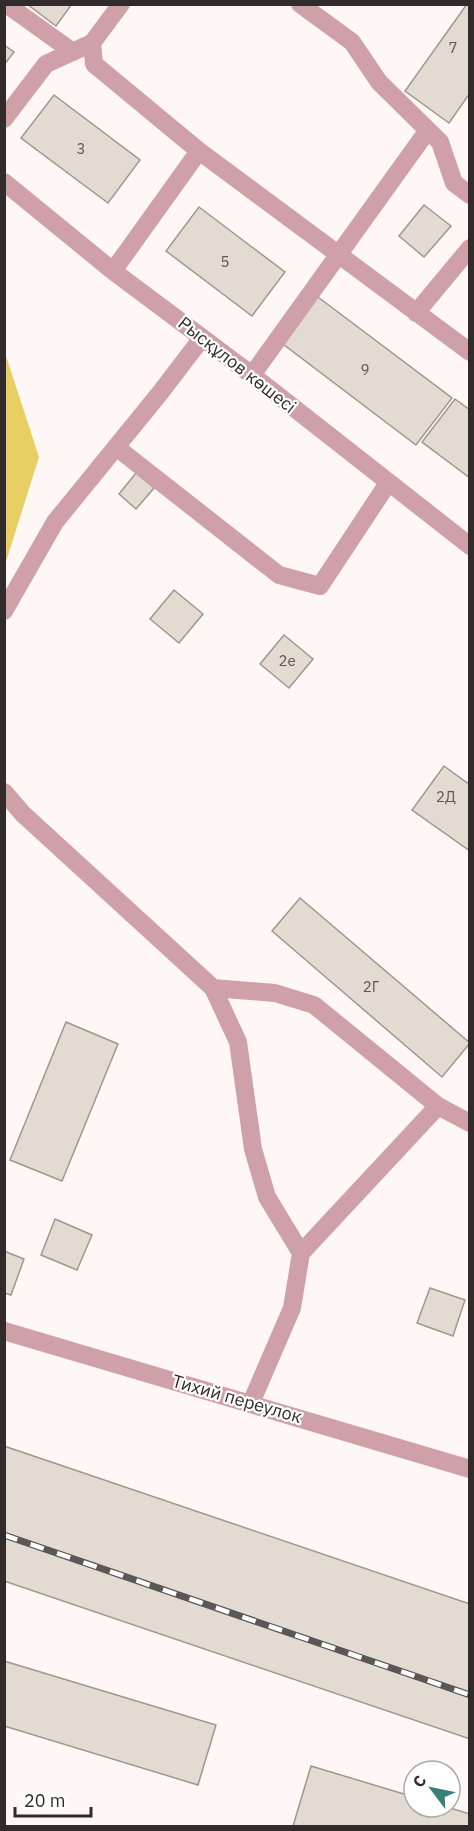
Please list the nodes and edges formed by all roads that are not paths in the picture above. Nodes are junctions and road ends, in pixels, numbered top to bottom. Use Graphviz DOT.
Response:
graph roads {
  1 [pos="6,4"];
  2 [pos="121,4"];
  3 [pos="300,4"];
  4 [pos="92,43"];
  5 [pos="73,52"];
  6 [pos="4,119"];
  7 [pos="428,130"];
  8 [pos="199,152"];
  9 [pos="4,182"];
  10 [pos="470,195"];
  11 [pos="470,248"];
  12 [pos="338,255"];
  13 [pos="113,272"];
  14 [pos="416,313"];
  15 [pos="202,338"];
  16 [pos="470,352"];
  17 [pos="252,375"];
  18 [pos="116,447"];
  19 [pos="388,483"];
  20 [pos="470,546"];
  21 [pos="4,611"];
  22 [pos="4,792"];
  23 [pos="213,988"];
  24 [pos="438,1106"];
  25 [pos="470,1123"];
  26 [pos="301,1253"];
  27 [pos="4,1331"];
  28 [pos="251,1403"];
  29 [pos="470,1469"];
  1 -- 5 [label="street"];
  2 -- 4 [label="street"];
  3 -- 7 [label="street"];
  4 -- 5 [label="street"];
  4 -- 8 [label="street"];
  5 -- 6 [label="street"];
  7 -- 10 [label="street"];
  7 -- 12 [label="street"];
  8 -- 12 [label="street"];
  8 -- 13 [label="street"];
  9 -- 13 [label="street, Рысқұлов көшесі"];
  11 -- 14 [label="street"];
  12 -- 14 [label="street"];
  12 -- 17 [label="street"];
  13 -- 15 [label="street, Рысқұлов көшесі"];
  14 -- 16 [label="street"];
  15 -- 17 [label="street, Рысқұлов көшесі"];
  15 -- 18 [label="street"];
  17 -- 19 [label="street, Рысқұлов көшесі"];
  18 -- 19 [label="street"];
  18 -- 21 [label="street"];
  19 -- 20 [label="street, Рысқұлов көшесі"];
  22 -- 23 [label="street"];
  23 -- 24 [label="street"];
  23 -- 26 [label="street"];
  24 -- 25 [label="street"];
  24 -- 26 [label="street"];
  26 -- 28 [label="street"];
  27 -- 28 [label="street, Тихий переулок"];
  28 -- 29 [label="street, Тихий переулок"];
}
